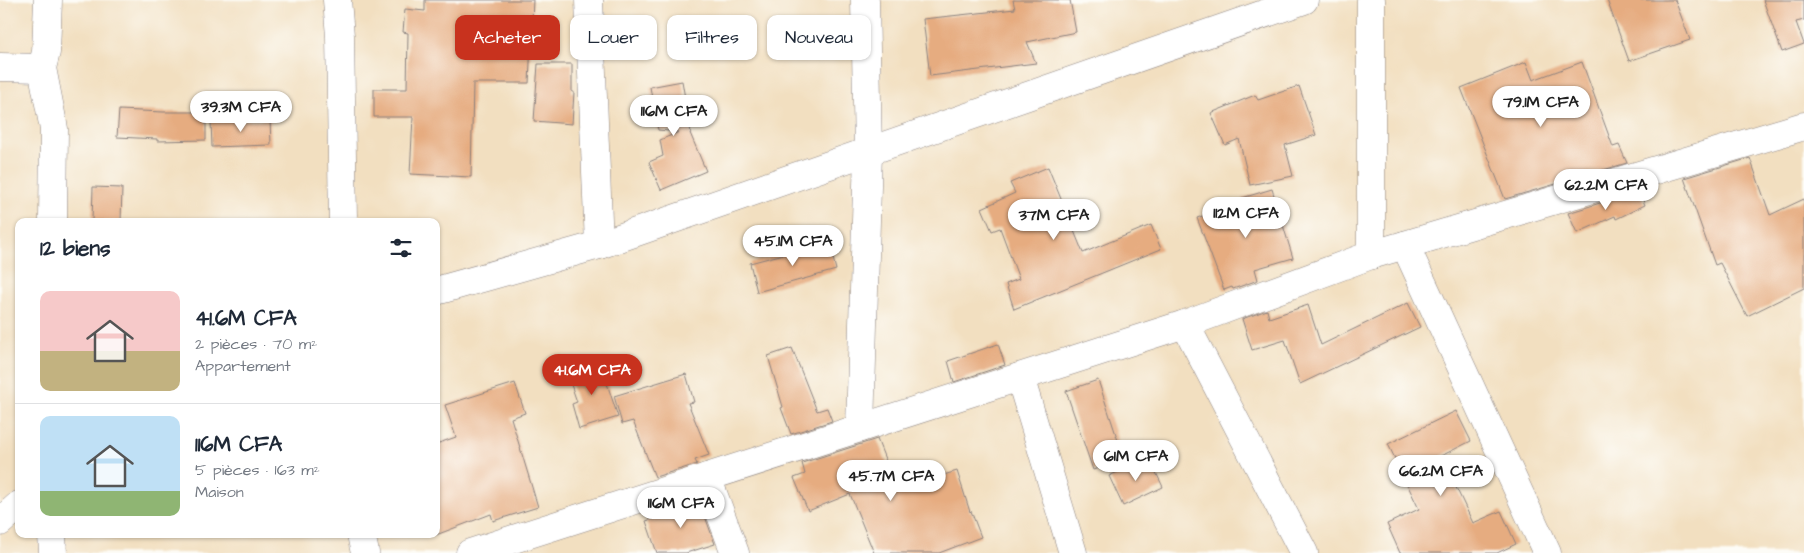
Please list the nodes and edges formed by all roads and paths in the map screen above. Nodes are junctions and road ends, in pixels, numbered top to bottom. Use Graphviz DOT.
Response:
graph roads {
  1 [pos="48,0"];
  2 [pos="337,0"];
  3 [pos="589,0"];
  4 [pos="865,0"];
  5 [pos="1371,0"];
  6 [pos="1289,2"];
  7 [pos="0,67"];
  8 [pos="42,68"];
  9 [pos="1804,126"];
  10 [pos="868,152"];
  11 [pos="53,218"];
  12 [pos="343,218"];
  13 [pos="599,245"];
  14 [pos="1406,245"];
  15 [pos="1371,255"];
  16 [pos="440,290"];
  17 [pos="1184,324"];
  18 [pos="1020,377"];
  19 [pos="860,428"];
  20 [pos="706,477"];
  21 [pos="15,509"];
  22 [pos="0,522"];
  23 [pos="52,538"];
  24 [pos="362,538"];
  25 [pos="53,553"];
  26 [pos="365,553"];
  27 [pos="470,553"];
  28 [pos="735,553"];
  29 [pos="1073,553"];
  30 [pos="1304,553"];
  31 [pos="1547,553"];
  1 -- 8 [label="street"];
  2 -- 12 [label="street"];
  3 -- 13 [label="street"];
  4 -- 10 [label="street"];
  5 -- 15 [label="street"];
  6 -- 10 [label="street"];
  7 -- 8 [label="street"];
  8 -- 11 [label="street"];
  9 -- 14 [label="street"];
  10 -- 13 [label="street"];
  10 -- 19 [label="street"];
  13 -- 16 [label="street"];
  14 -- 15 [label="street"];
  14 -- 31 [label="street"];
  15 -- 17 [label="street"];
  17 -- 18 [label="street"];
  17 -- 30 [label="street"];
  18 -- 19 [label="street"];
  18 -- 29 [label="street"];
  19 -- 20 [label="street"];
  20 -- 27 [label="street"];
  20 -- 28 [label="street"];
  21 -- 22 [label="street"];
  23 -- 25 [label="street"];
  24 -- 26 [label="street"];
}
